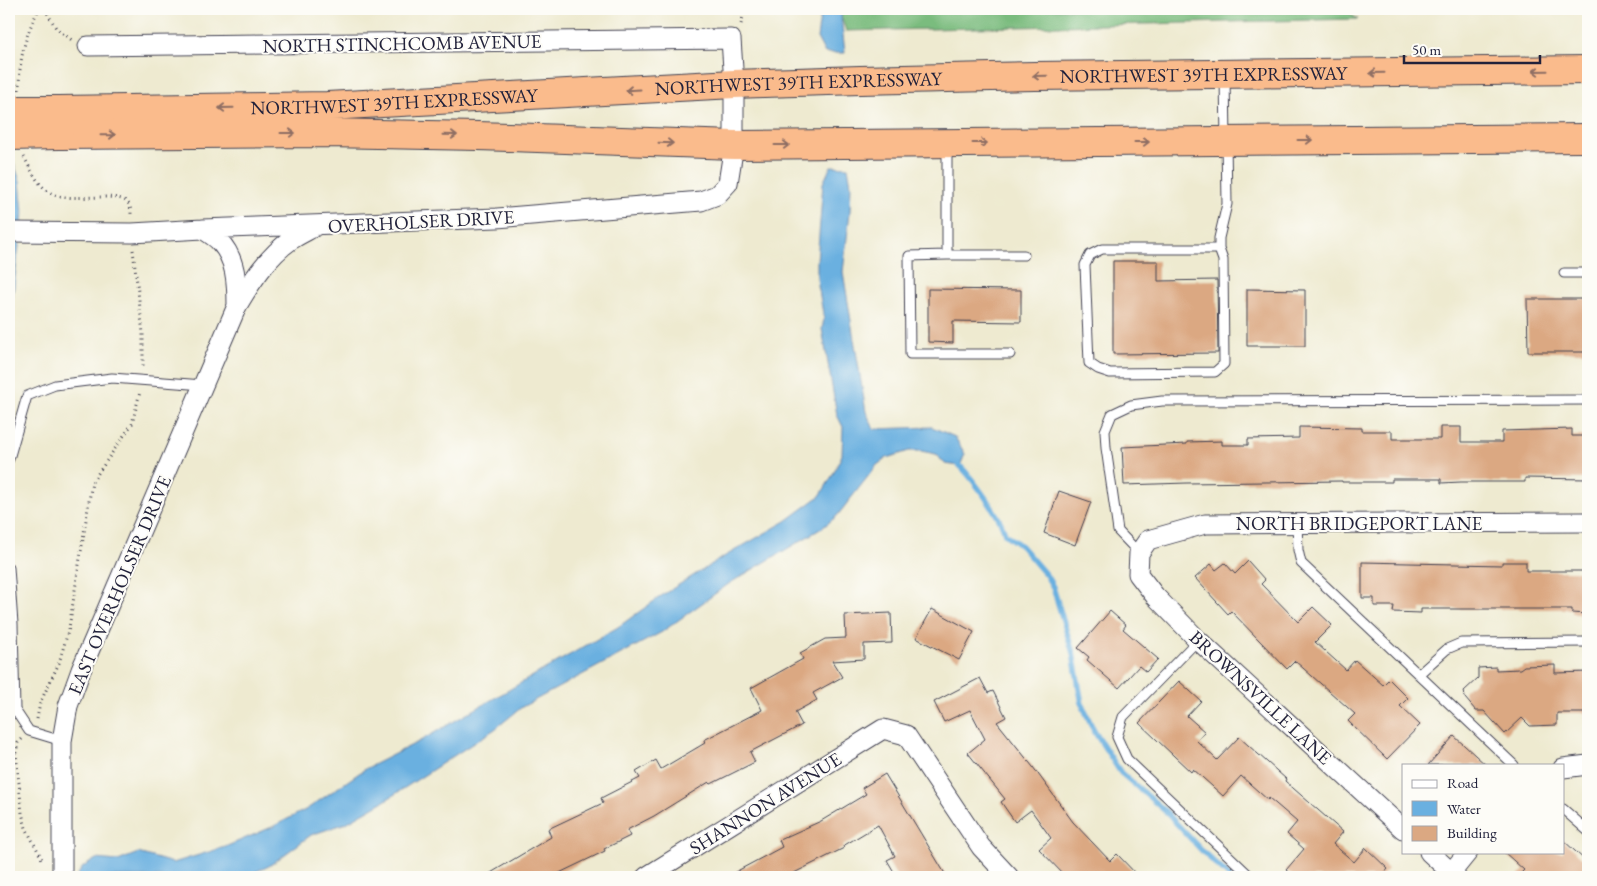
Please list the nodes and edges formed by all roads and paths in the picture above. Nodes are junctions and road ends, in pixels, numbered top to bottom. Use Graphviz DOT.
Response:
graph roads {
  1 [pos="45,9"];
  2 [pos="88,46"];
  3 [pos="1588,70"];
  4 [pos="1225,74"];
  5 [pos="734,84"];
  6 [pos="9,110"];
  7 [pos="59,122"];
  8 [pos="9,136"];
  9 [pos="1588,138"];
  10 [pos="1226,141"];
  11 [pos="947,143"];
  12 [pos="734,145"];
  13 [pos="316,226"];
  14 [pos="202,229"];
  15 [pos="9,232"];
  16 [pos="133,246"];
  17 [pos="1219,249"];
  18 [pos="947,255"];
  19 [pos="1024,255"];
  20 [pos="1564,273"];
  21 [pos="1588,273"];
  22 [pos="237,306"];
  23 [pos="1010,354"];
  24 [pos="143,359"];
  25 [pos="203,385"];
  26 [pos="140,394"];
  27 [pos="1588,400"];
  28 [pos="9,459"];
  29 [pos="1588,522"];
  30 [pos="1297,523"];
  31 [pos="1138,553"];
  32 [pos="9,568"];
  33 [pos="1198,640"];
  34 [pos="1588,642"];
  35 [pos="1419,674"];
  36 [pos="38,715"];
  37 [pos="62,741"];
  38 [pos="16,753"];
  39 [pos="1513,764"];
  40 [pos="1588,765"];
  41 [pos="1564,768"];
  42 [pos="1564,810"];
  43 [pos="1402,828"];
  44 [pos="1588,832"];
  45 [pos="36,850"];
  46 [pos="1430,854"];
  47 [pos="1467,854"];
  48 [pos="1453,875"];
  49 [pos="62,877"];
  50 [pos="646,877"];
  51 [pos="1009,877"];
  52 [pos="1251,877"];
  1 -- 2 [label="path"];
  2 -- 5 [label="street, NORTH STINCHCOMB AVENUE"];
  3 -- 4 [label="highway, NORTHWEST 39TH EXPRESSWAY, one-way"];
  4 -- 5 [label="highway, NORTHWEST 39TH EXPRESSWAY, one-way"];
  4 -- 10 [label="lane"];
  5 -- 7 [label="highway, NORTHWEST 39TH EXPRESSWAY, one-way"];
  5 -- 12 [label="street, OVERHOLSER DRIVE"];
  6 -- 7 [label="highway, NORTHWEST 39TH EXPRESSWAY, bridge"];
  7 -- 8 [label="highway, NORTHWEST 39TH EXPRESSWAY, bridge"];
  7 -- 12 [label="highway, NORTHWEST 39TH EXPRESSWAY, one-way"];
  10 -- 9 [label="highway, NORTHWEST 39TH EXPRESSWAY, one-way"];
  11 -- 10 [label="highway, NORTHWEST 39TH EXPRESSWAY, one-way"];
  10 -- 17 [label="lane"];
  12 -- 11 [label="highway, NORTHWEST 39TH EXPRESSWAY, one-way"];
  11 -- 18 [label="lane"];
  12 -- 13 [label="street, OVERHOLSER DRIVE"];
  13 -- 14 [label="street, OVERHOLSER DRIVE"];
  13 -- 22 [label="street, EAST OVERHOLSER DRIVE"];
  14 -- 15 [label="street, OVERHOLSER DRIVE"];
  14 -- 22 [label="street, EAST OVERHOLSER DRIVE"];
  16 -- 24 [label="path"];
  17 -- 17 [label="lane"];
  18 -- 19 [label="lane"];
  18 -- 23 [label="lane"];
  20 -- 21 [label="lane"];
  22 -- 25 [label="street, EAST OVERHOLSER DRIVE"];
  25 -- 28 [label="lane"];
  25 -- 37 [label="street, EAST OVERHOLSER DRIVE"];
  26 -- 36 [label="path"];
  27 -- 31 [label="lane"];
  29 -- 30 [label="street, NORTH BRIDGEPORT LANE"];
  30 -- 31 [label="street, NORTH BRIDGEPORT LANE"];
  30 -- 35 [label="lane"];
  31 -- 33 [label="street, BROWNSVILLE LANE"];
  32 -- 37 [label="lane"];
  33 -- 43 [label="street, BROWNSVILLE LANE"];
  33 -- 52 [label="lane"];
  34 -- 35 [label="lane"];
  35 -- 39 [label="lane"];
  37 -- 49 [label="street, EAST OVERHOLSER DRIVE"];
  38 -- 45 [label="path"];
  40 -- 41 [label="street"];
  42 -- 44 [label="lane"];
  46 -- 48 [label="street"];
  47 -- 48 [label="street"];
  50 -- 51 [label="street, SHANNON AVENUE"];
}
